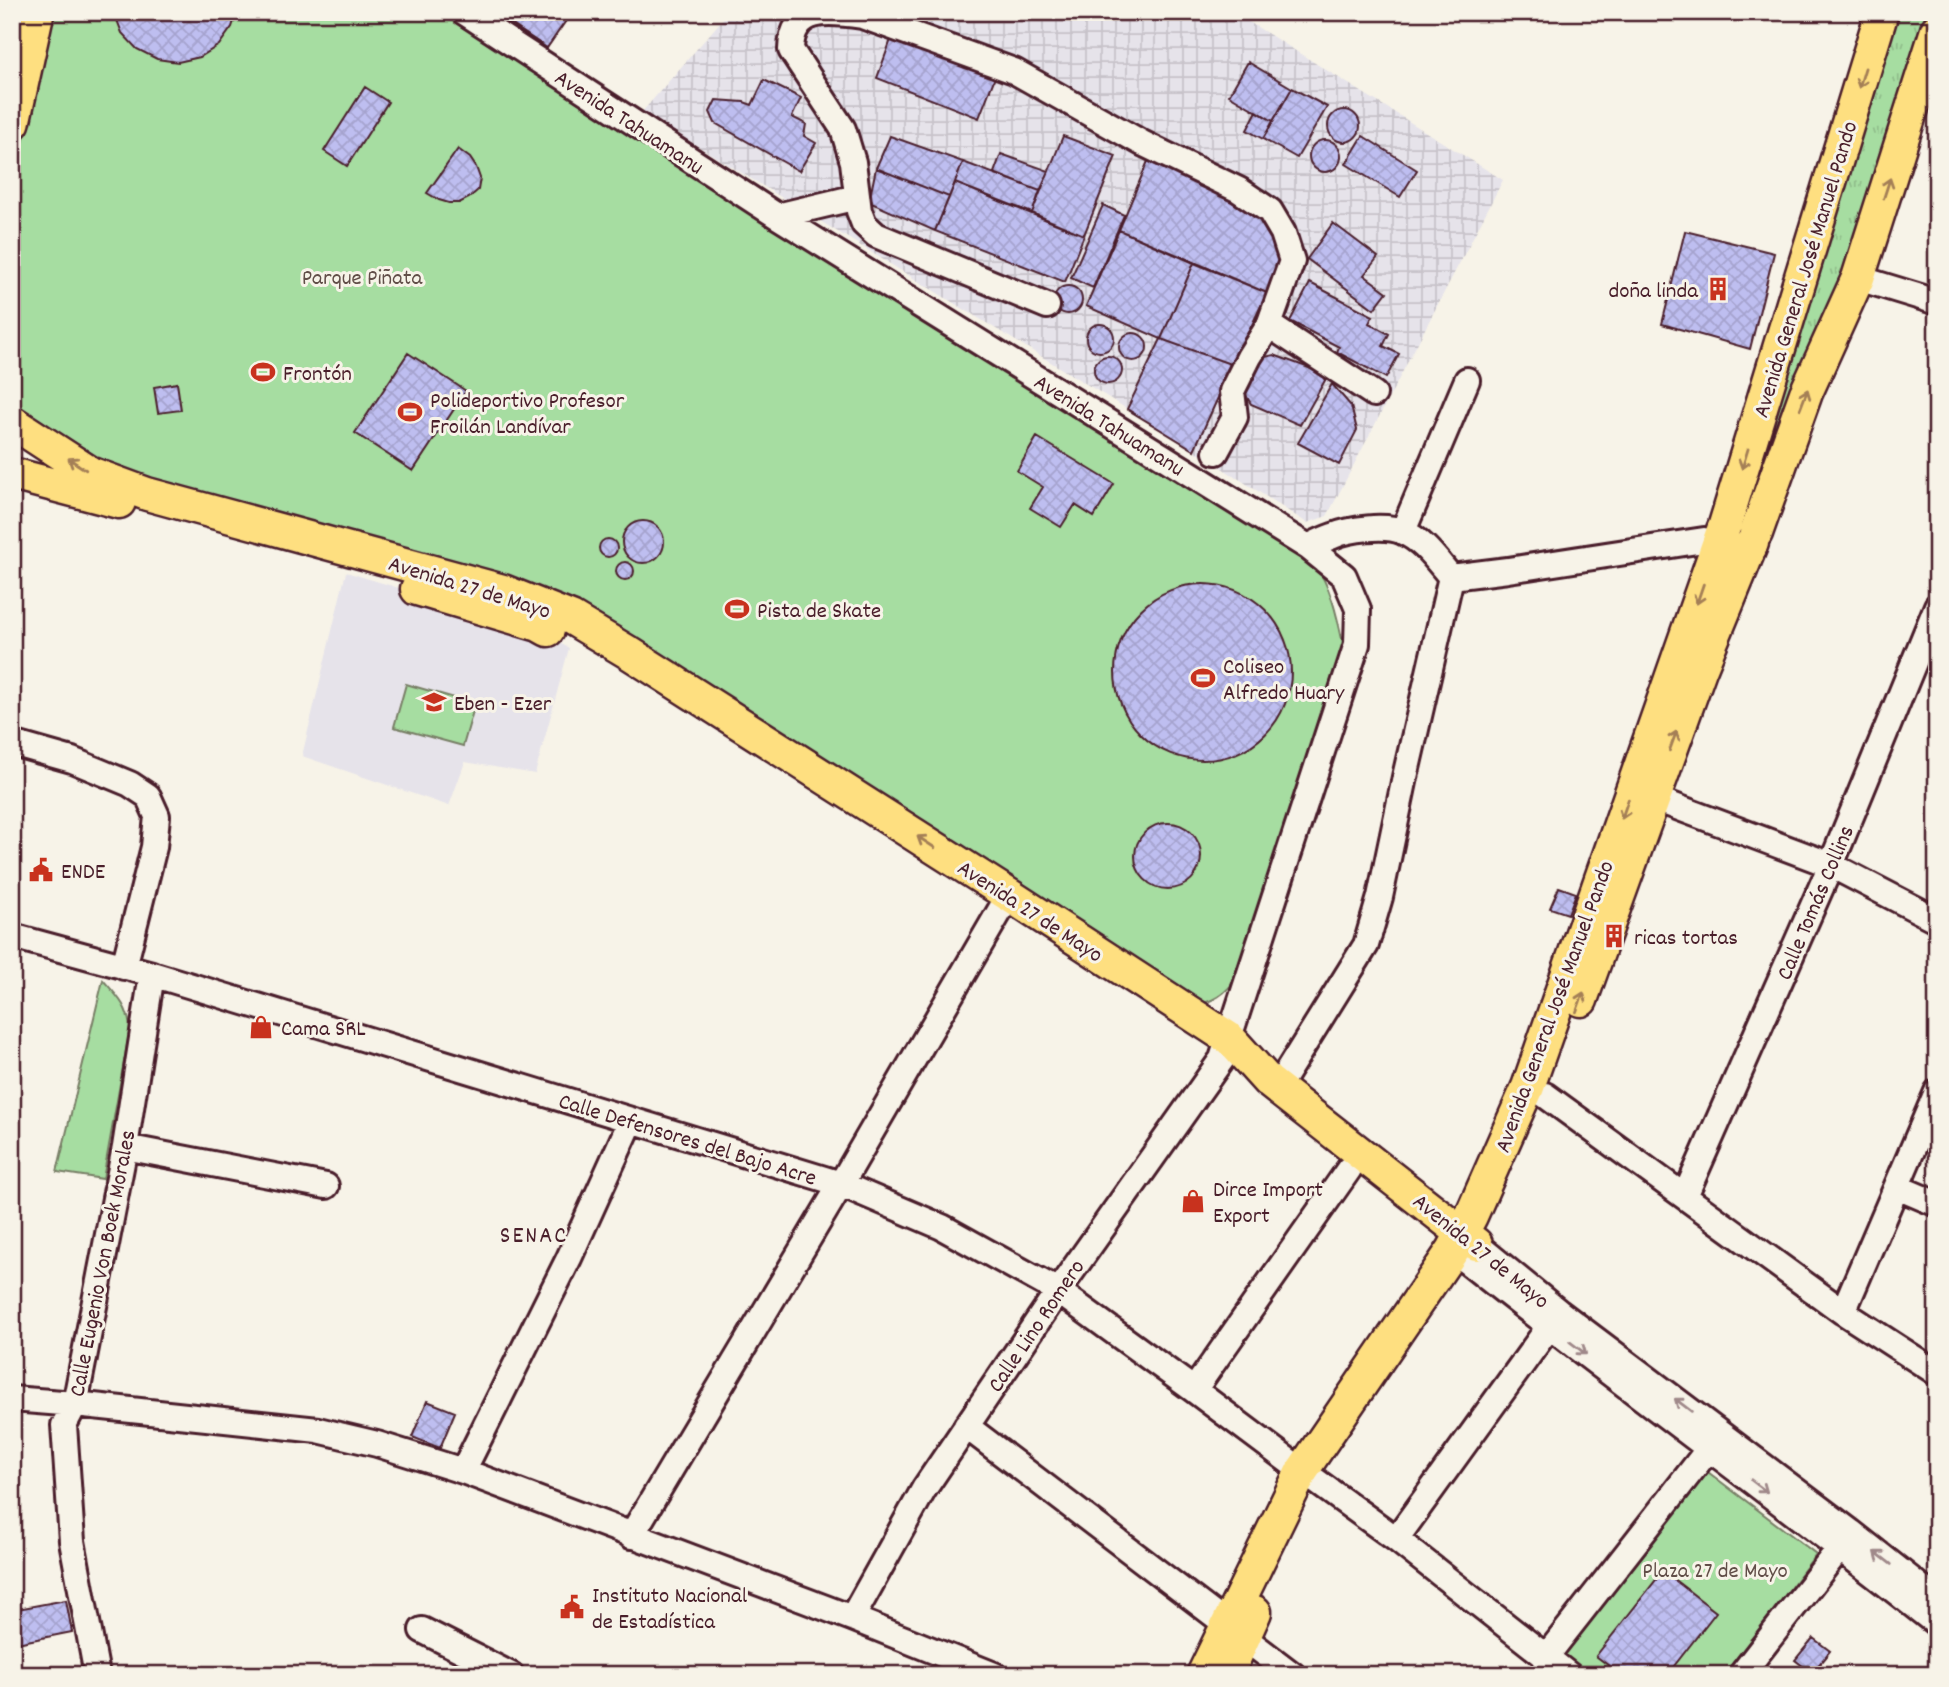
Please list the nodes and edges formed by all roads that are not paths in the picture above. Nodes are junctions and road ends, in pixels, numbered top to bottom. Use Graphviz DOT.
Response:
graph roads {
  1 [pos="36,12"];
  2 [pos="464,12"];
  3 [pos="1882,12"];
  4 [pos="1937,30"];
  5 [pos="1927,99"];
  6 [pos="12,122"];
  7 [pos="857,197"];
  8 [pos="777,216"];
  9 [pos="1858,278"];
  10 [pos="1937,302"];
  11 [pos="1047,306"];
  12 [pos="1269,325"];
  13 [pos="1467,380"];
  14 [pos="1374,394"];
  15 [pos="12,422"];
  16 [pos="1216,452"];
  17 [pos="12,474"];
  18 [pos="1403,531"];
  19 [pos="1722,533"];
  20 [pos="1754,538"];
  21 [pos="1308,547"];
  22 [pos="1451,577"];
  23 [pos="1937,606"];
  24 [pos="12,743"];
  25 [pos="1653,798"];
  26 [pos="1831,865"];
  27 [pos="1003,904"];
  28 [pos="1937,920"];
  29 [pos="12,936"];
  30 [pos="124,967"];
  31 [pos="152,974"];
  32 [pos="1226,1049"];
  33 [pos="1277,1088"];
  34 [pos="1937,1092"];
  35 [pos="1545,1095"];
  36 [pos="631,1121"];
  37 [pos="125,1147"];
  38 [pos="1349,1169"];
  39 [pos="841,1184"];
  40 [pos="326,1186"];
  41 [pos="1897,1187"];
  42 [pos="1685,1195"];
  43 [pos="1937,1203"];
  44 [pos="1464,1247"];
  45 [pos="1058,1291"];
  46 [pos="1843,1312"];
  47 [pos="1554,1319"];
  48 [pos="1937,1373"];
  49 [pos="1194,1390"];
  50 [pos="12,1399"];
  51 [pos="75,1404"];
  52 [pos="966,1426"];
  53 [pos="1715,1441"];
  54 [pos="463,1471"];
  55 [pos="1309,1476"];
  56 [pos="631,1536"];
  57 [pos="1396,1539"];
  58 [pos="1845,1540"];
  59 [pos="1937,1600"];
  60 [pos="852,1618"];
  61 [pos="1937,1624"];
  62 [pos="422,1630"];
  63 [pos="1235,1630"];
  64 [pos="1545,1658"];
  65 [pos="97,1675"];
  66 [pos="512,1675"];
  67 [pos="994,1675"];
  68 [pos="1203,1675"];
  69 [pos="1227,1675"];
  70 [pos="1293,1675"];
  71 [pos="1569,1675"];
  72 [pos="1741,1675"];
  1 -- 6 [label="highway"];
  2 -- 8 [label="street, Avenida Tahuamanu"];
  3 -- 19 [label="main road, Avenida General José Manuel Pando, one-way"];
  4 -- 5 [label="main road, Avenida General José Manuel Pando"];
  9 -- 5 [label="main road, Avenida General José Manuel Pando, one-way"];
  7 -- 8 [label="street"];
  7 -- 11 [label="street"];
  7 -- 12 [label="street"];
  8 -- 21 [label="street, Avenida Tahuamanu"];
  9 -- 10 [label="street"];
  20 -- 9 [label="main road, Avenida General José Manuel Pando, one-way"];
  12 -- 14 [label="street"];
  12 -- 16 [label="street"];
  13 -- 18 [label="street"];
  27 -- 15 [label="main road, Avenida 27 de Mayo, one-way"];
  17 -- 27 [label="main road, Avenida 27 de Mayo"];
  18 -- 21 [label="street"];
  18 -- 22 [label="street"];
  19 -- 20 [label="main road"];
  19 -- 22 [label="street"];
  19 -- 44 [label="main road, Avenida General José Manuel Pando, one-way"];
  25 -- 20 [label="main road, Avenida General José Manuel Pando, one-way"];
  21 -- 32 [label="street, Avenida Tahuamanu"];
  22 -- 33 [label="street"];
  23 -- 26 [label="street, Calle Tomás Collins"];
  24 -- 30 [label="street"];
  25 -- 26 [label="street"];
  35 -- 25 [label="main road, Avenida General José Manuel Pando, one-way"];
  26 -- 28 [label="street"];
  26 -- 42 [label="street, Calle Tomás Collins"];
  27 -- 32 [label="main road, Avenida 27 de Mayo"];
  27 -- 39 [label="street"];
  29 -- 30 [label="street, Calle Defensores del Bajo Acre"];
  30 -- 31 [label="street, Calle Defensores del Bajo Acre"];
  31 -- 36 [label="street, Calle Defensores del Bajo Acre"];
  31 -- 37 [label="street, Calle Eugenio Von Boek Morales"];
  32 -- 33 [label="main road, Avenida 27 de Mayo"];
  32 -- 38 [label="main road, Avenida 27 de Mayo"];
  32 -- 45 [label="street, Calle Lino Romero"];
  33 -- 44 [label="main road, Avenida 27 de Mayo"];
  34 -- 41 [label="street"];
  35 -- 42 [label="street"];
  35 -- 44 [label="main road, Avenida General José Manuel Pando"];
  36 -- 39 [label="street, Calle Defensores del Bajo Acre"];
  36 -- 54 [label="street"];
  37 -- 40 [label="street"];
  37 -- 51 [label="street, Calle Eugenio Von Boek Morales"];
  38 -- 44 [label="main road, Avenida 27 de Mayo"];
  38 -- 49 [label="street"];
  39 -- 45 [label="street, Calle Defensores del Bajo Acre"];
  39 -- 56 [label="street"];
  41 -- 43 [label="street"];
  41 -- 46 [label="street"];
  42 -- 46 [label="street"];
  44 -- 47 [label="street, Avenida 27 de Mayo"];
  44 -- 55 [label="main road, Avenida General José Manuel Pando"];
  45 -- 49 [label="street, Calle Defensores del Bajo Acre"];
  45 -- 52 [label="street, Calle Lino Romero"];
  46 -- 48 [label="street"];
  47 -- 53 [label="street, Avenida 27 de Mayo"];
  47 -- 57 [label="street"];
  49 -- 55 [label="street, Calle Defensores del Bajo Acre"];
  50 -- 51 [label="street"];
  51 -- 54 [label="street"];
  51 -- 65 [label="street, Calle Eugenio Von Boek Morales"];
  52 -- 60 [label="street, Calle Lino Romero"];
  52 -- 63 [label="street"];
  53 -- 58 [label="street, Avenida 27 de Mayo"];
  53 -- 64 [label="street"];
  54 -- 56 [label="street"];
  55 -- 57 [label="street, Calle Defensores del Bajo Acre"];
  55 -- 63 [label="main road, Avenida General José Manuel Pando"];
  56 -- 60 [label="street"];
  57 -- 64 [label="street, Calle Defensores del Bajo Acre"];
  59 -- 58 [label="street, Avenida 27 de Mayo, one-way"];
  58 -- 61 [label="street, Avenida 27 de Mayo"];
  58 -- 72 [label="street"];
  60 -- 67 [label="street"];
  62 -- 66 [label="street"];
  63 -- 68 [label="main road, Avenida General José Manuel Pando"];
  63 -- 69 [label="main road, Avenida General José Manuel Pando"];
  63 -- 70 [label="street"];
  64 -- 71 [label="street, Calle Defensores del Bajo Acre"];
}
